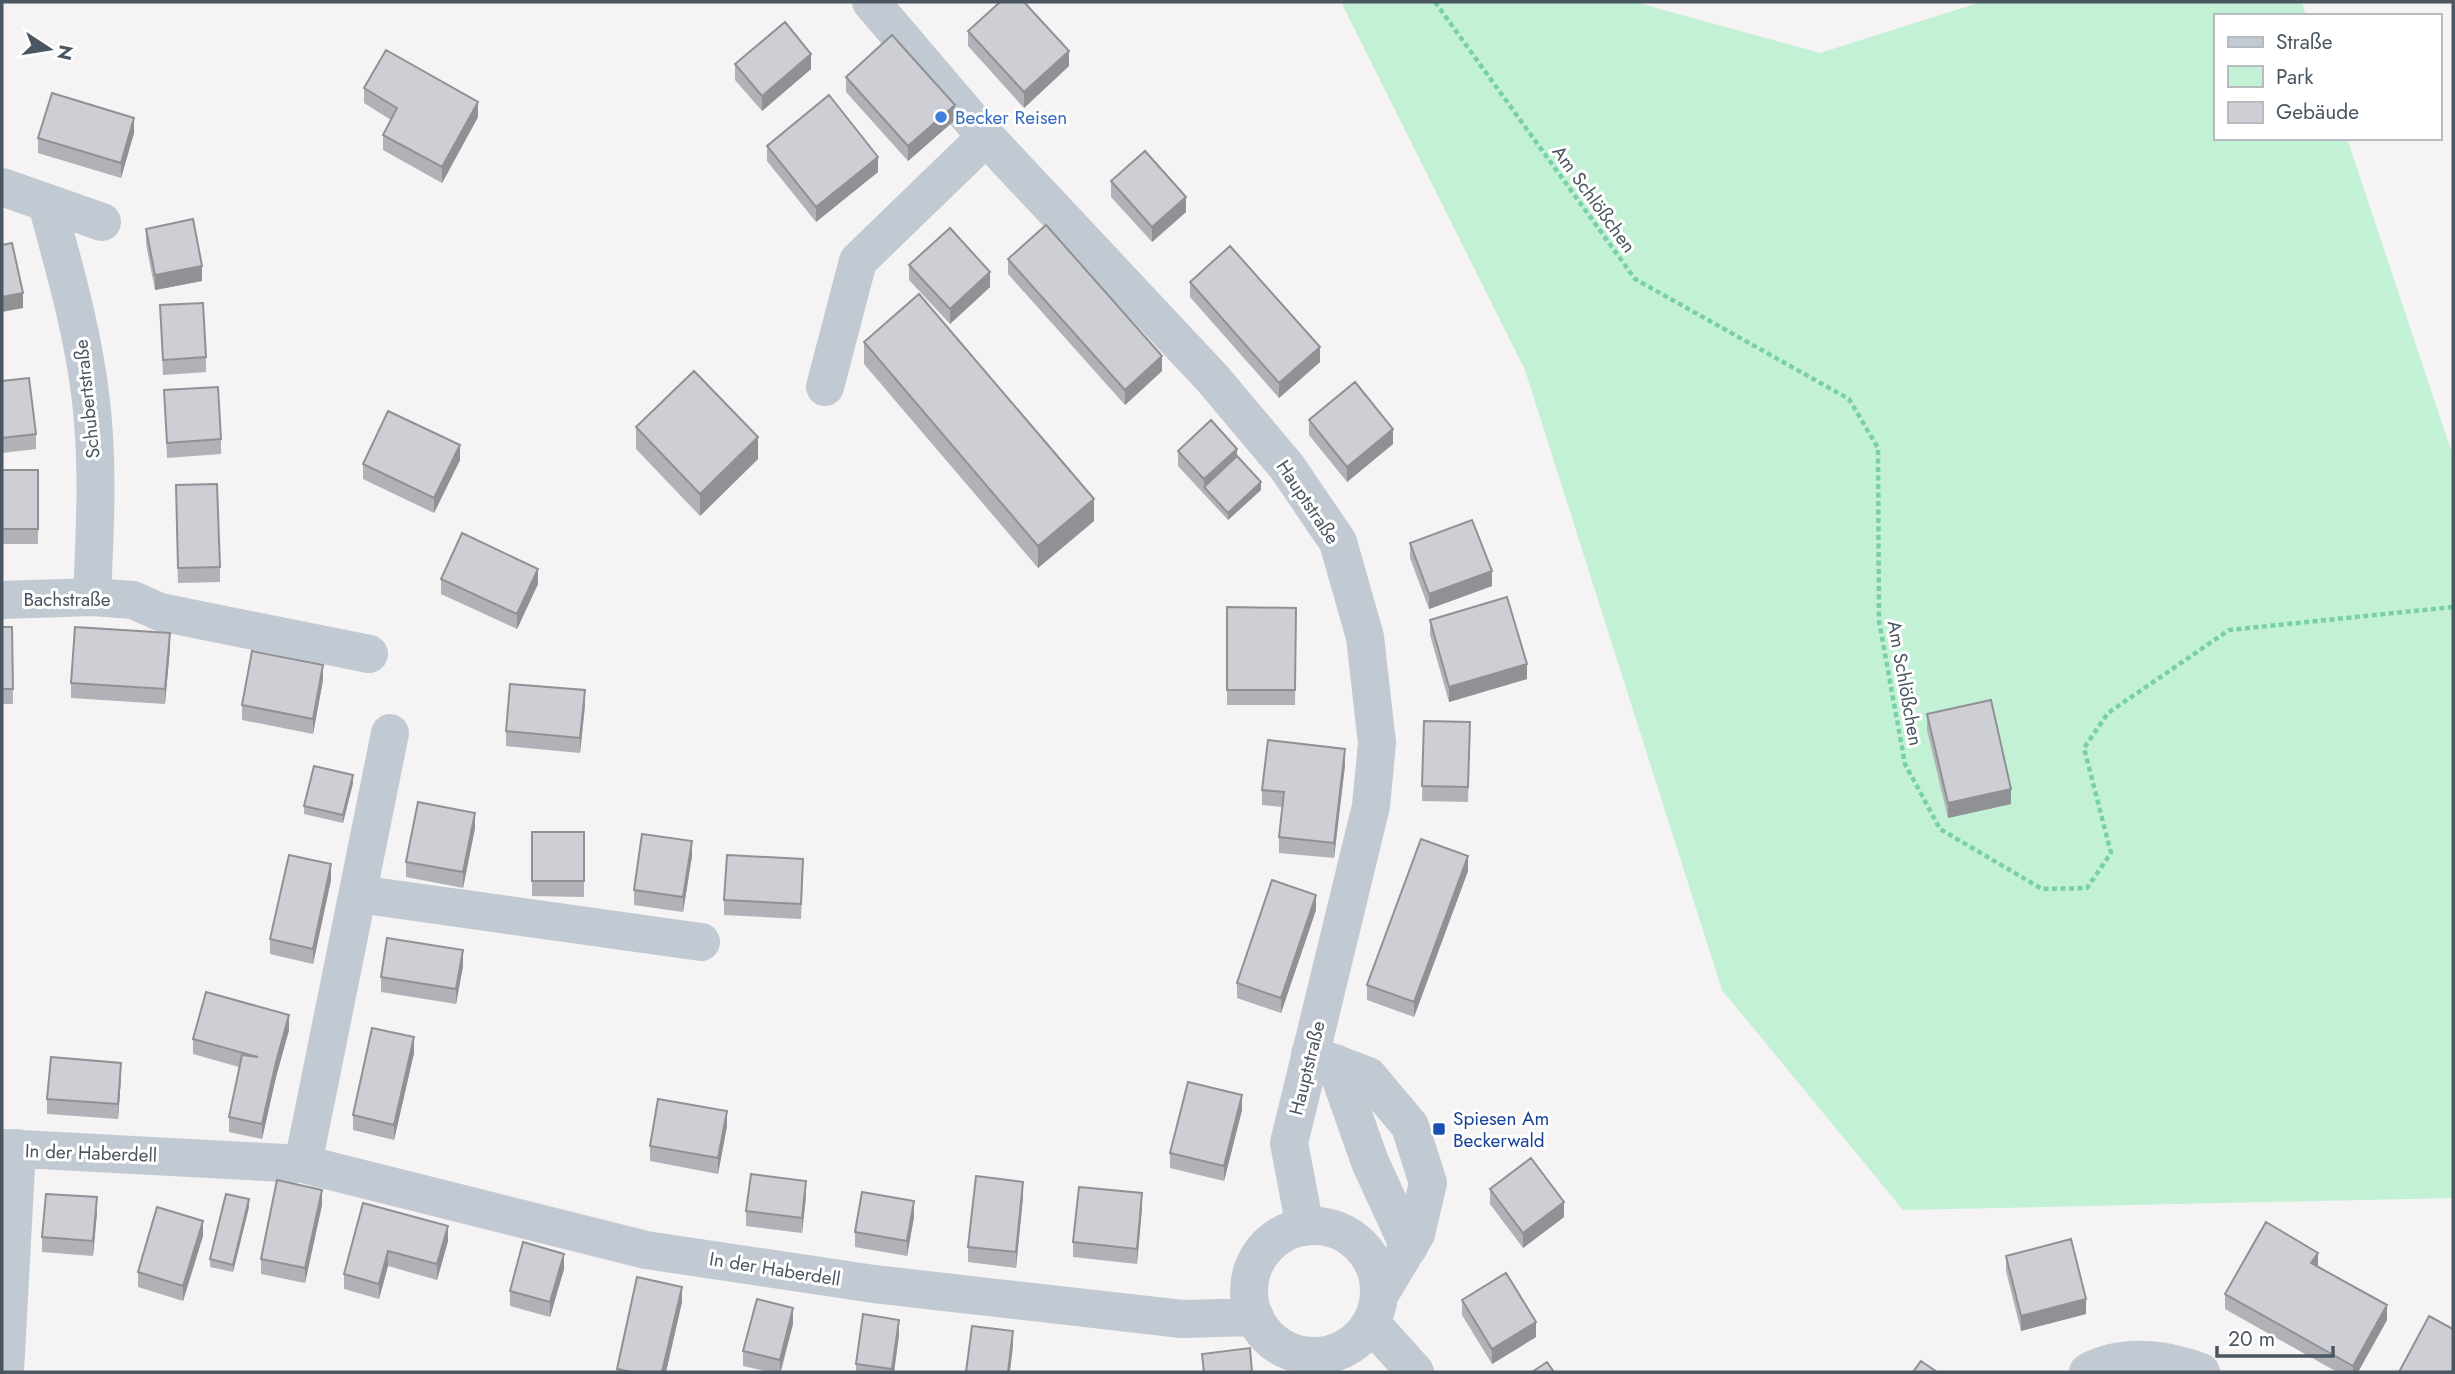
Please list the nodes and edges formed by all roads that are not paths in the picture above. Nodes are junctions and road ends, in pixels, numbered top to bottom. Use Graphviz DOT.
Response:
graph roads {
  1 [pos="871,2"];
  2 [pos="986,137"];
  3 [pos="2,187"];
  4 [pos="47,204"];
  5 [pos="102,222"];
  6 [pos="825,387"];
  7 [pos="92,597"];
  8 [pos="2,600"];
  9 [pos="369,654"];
  10 [pos="390,733"];
  11 [pos="358,894"];
  12 [pos="701,942"];
  13 [pos="1323,1058"];
  14 [pos="9,1148"];
  15 [pos="303,1164"];
  16 [pos="1305,1227"];
  17 [pos="1376,1309"];
  18 [pos="1255,1317"];
  19 [pos="1299,1364"];
  20 [pos="5,1372"];
  21 [pos="1415,1372"];
  22 [pos="2088,1372"];
  23 [pos="2201,1372"];
  1 -- 2 [label="street, Hauptstraße"];
  2 -- 6 [label="street"];
  2 -- 13 [label="street, Hauptstraße"];
  3 -- 4 [label="street"];
  4 -- 5 [label="street"];
  4 -- 7 [label="street, Schubertstraße"];
  7 -- 8 [label="street, Bachstraße"];
  7 -- 9 [label="street, Bachstraße"];
  10 -- 11 [label="street"];
  11 -- 12 [label="street"];
  11 -- 15 [label="street"];
  13 -- 16 [label="street, Hauptstraße"];
  13 -- 17 [label="street"];
  14 -- 15 [label="street, In der Haberdell"];
  14 -- 20 [label="street, In der Haberdell"];
  15 -- 18 [label="street, In der Haberdell"];
  16 -- 17 [label="street"];
  16 -- 18 [label="street"];
  17 -- 19 [label="street"];
  17 -- 21 [label="street"];
  18 -- 19 [label="street"];
  22 -- 23 [label="street"];
}
